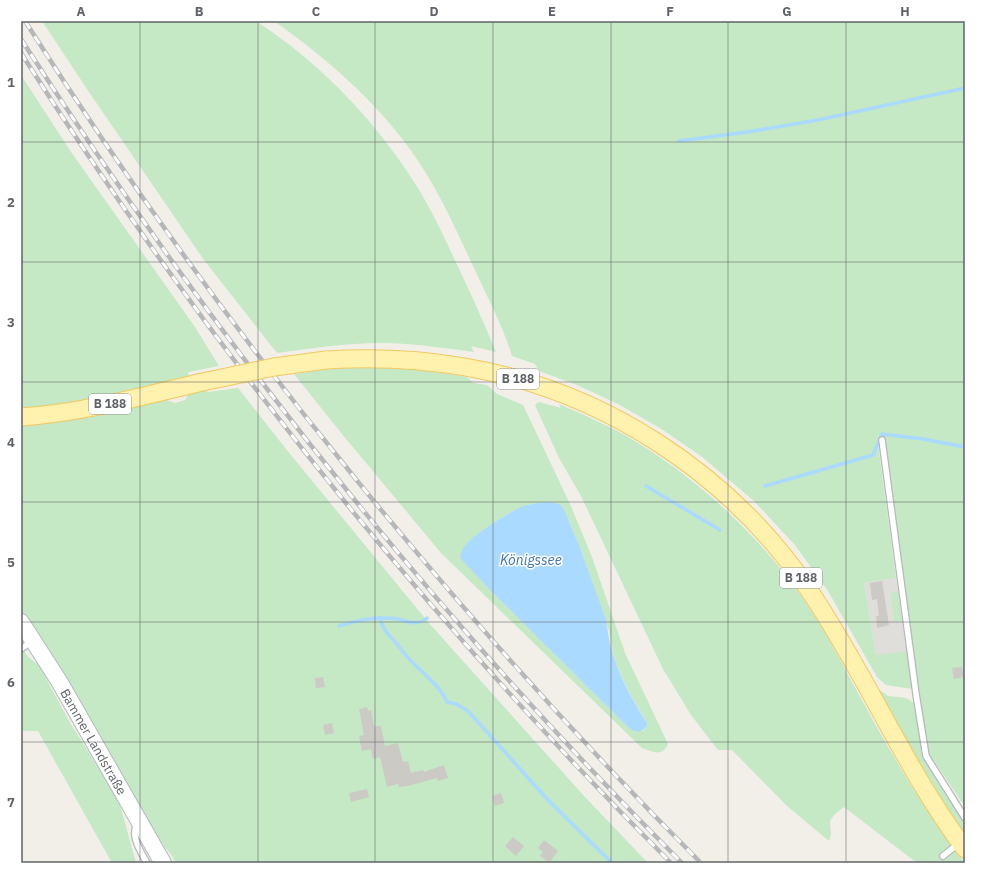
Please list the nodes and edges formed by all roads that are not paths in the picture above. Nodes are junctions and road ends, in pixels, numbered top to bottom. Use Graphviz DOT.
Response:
graph roads {
  1 [pos="21,418"];
  2 [pos="882,440"];
  3 [pos="21,622"];
  4 [pos="27,644"];
  5 [pos="965,818"];
  6 [pos="139,820"];
  7 [pos="963,846"];
  8 [pos="943,856"];
  9 [pos="147,863"];
  10 [pos="163,863"];
  1 -- 7 [label="main road, B 188, bridge"];
  2 -- 5 [label="lane"];
  3 -- 4 [label="main road, Bammer Landstraße"];
  4 -- 6 [label="main road, Bammer Landstraße"];
  6 -- 9 [label="lane"];
  6 -- 10 [label="main road, Bammer Landstraße"];
  7 -- 8 [label="lane"];
}
